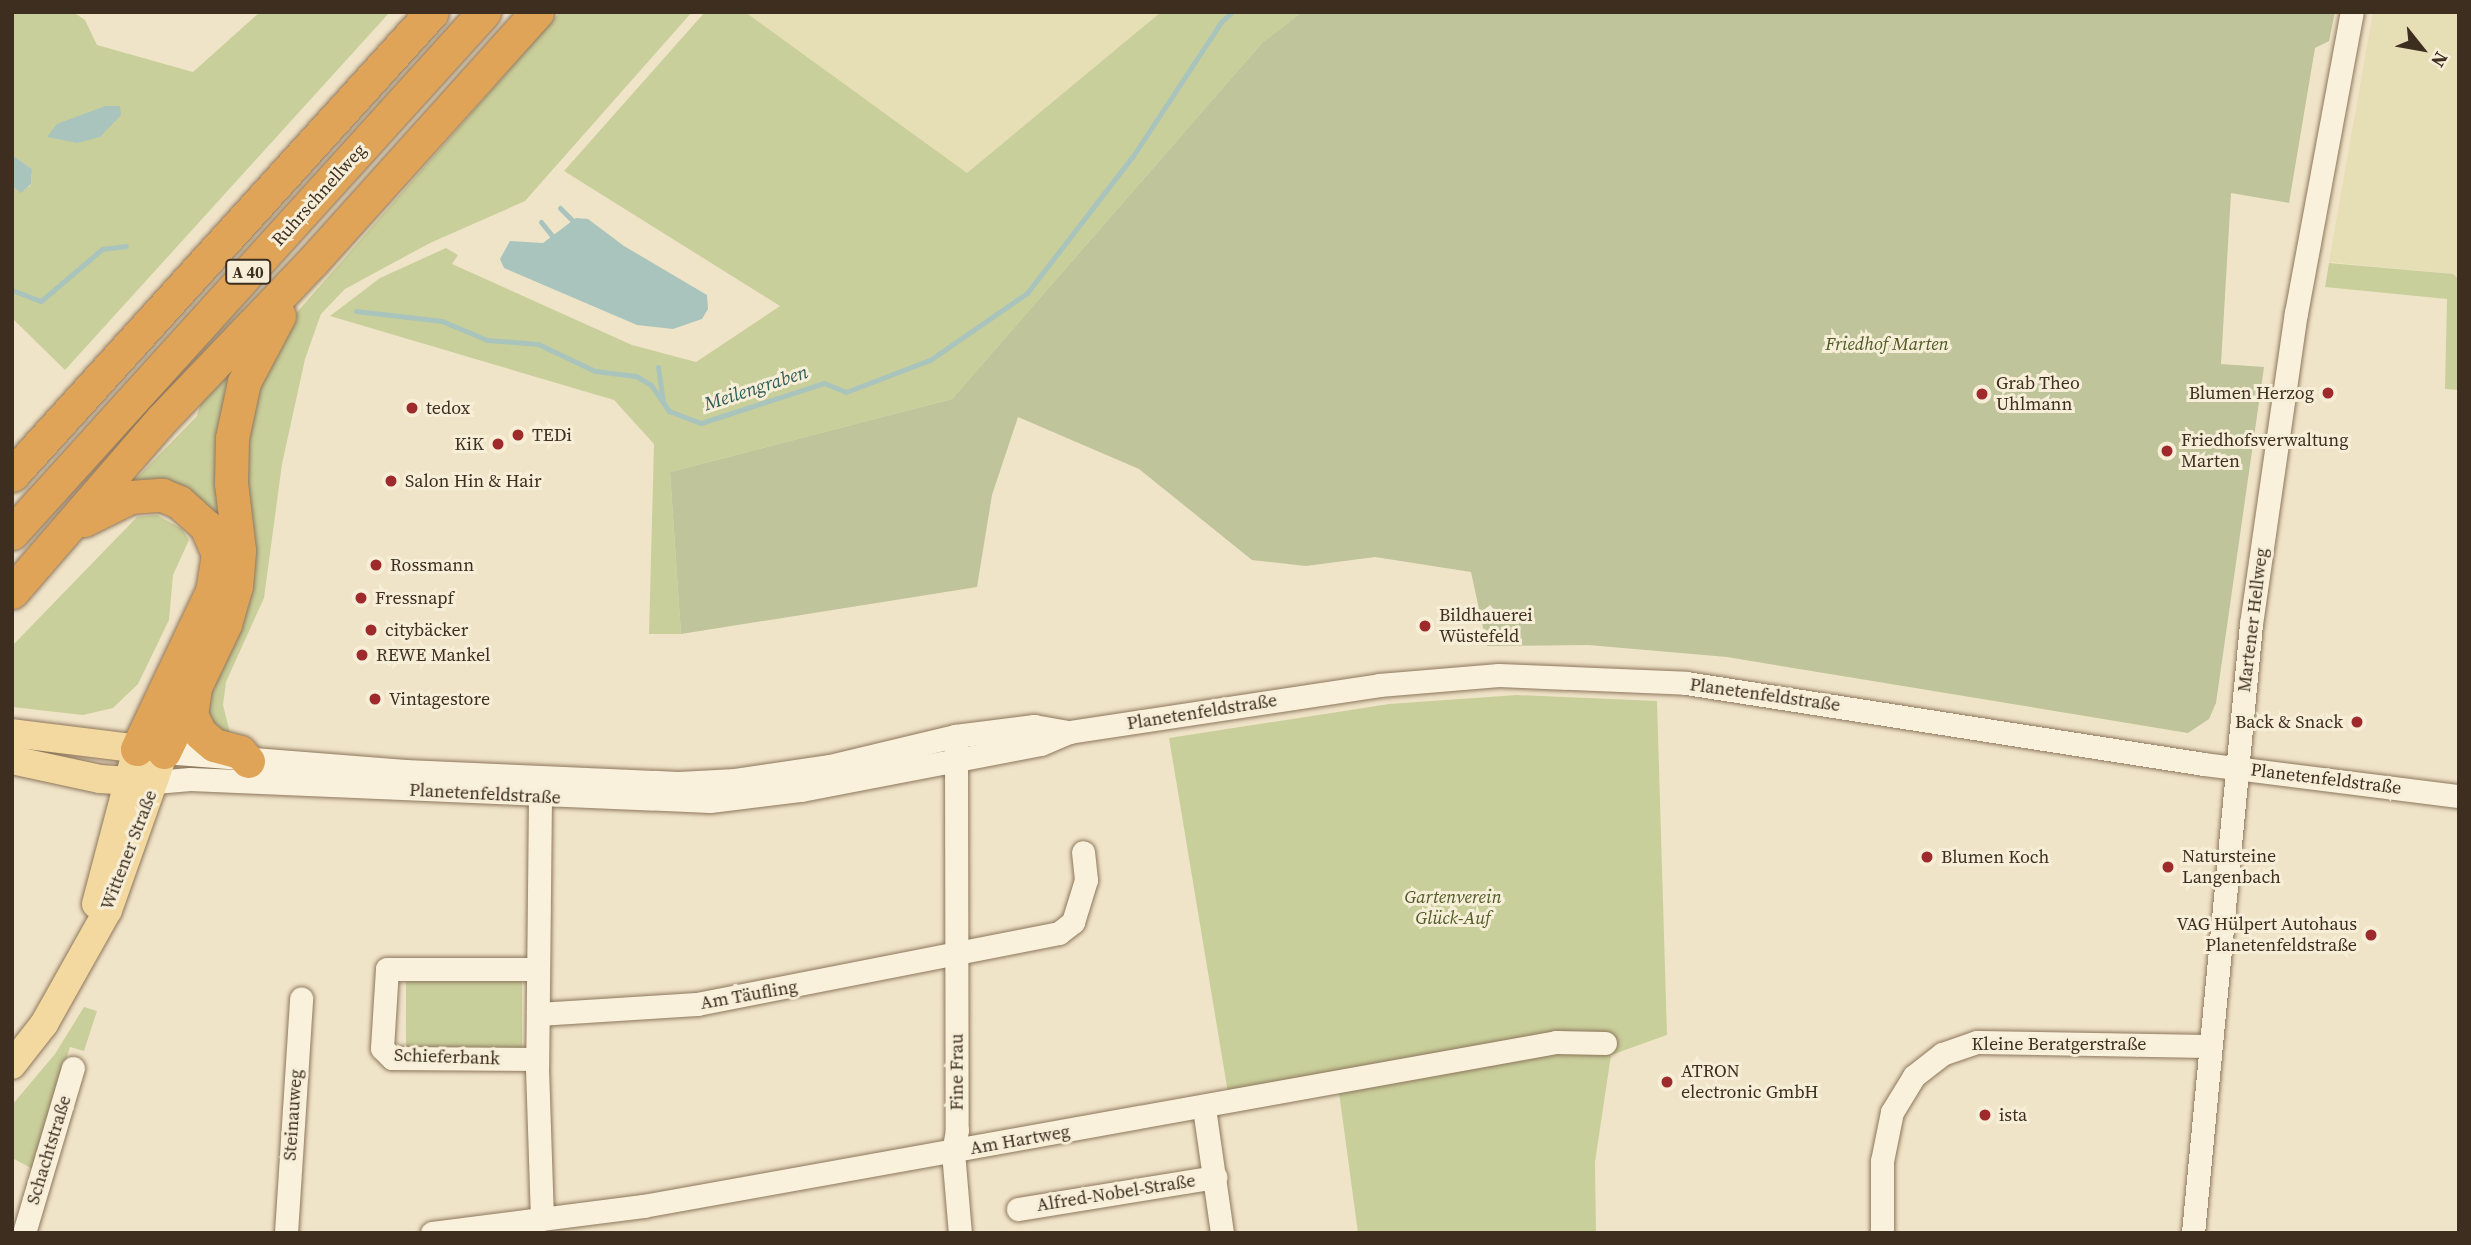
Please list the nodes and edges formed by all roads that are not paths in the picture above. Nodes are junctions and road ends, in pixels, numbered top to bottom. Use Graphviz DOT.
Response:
graph roads {
  1 [pos="432,12"];
  2 [pos="484,12"];
  3 [pos="537,12"];
  4 [pos="2352,12"];
  5 [pos="313,261"];
  6 [pos="12,475"];
  7 [pos="12,533"];
  8 [pos="59,538"];
  9 [pos="12,592"];
  10 [pos="197,679"];
  11 [pos="1069,732"];
  12 [pos="12,733"];
  13 [pos="955,736"];
  14 [pos="957,760"];
  15 [pos="12,761"];
  16 [pos="248,761"];
  17 [pos="146,766"];
  18 [pos="2235,768"];
  19 [pos="57,770"];
  20 [pos="2459,796"];
  21 [pos="540,797"];
  22 [pos="110,840"];
  23 [pos="1083,852"];
  24 [pos="87,944"];
  25 [pos="957,952"];
  26 [pos="538,969"];
  27 [pos="302,998"];
  28 [pos="538,1014"];
  29 [pos="1605,1043"];
  30 [pos="2210,1046"];
  31 [pos="537,1059"];
  32 [pos="12,1065"];
  33 [pos="73,1068"];
  34 [pos="1204,1108"];
  35 [pos="953,1152"];
  36 [pos="1215,1177"];
  37 [pos="1018,1209"];
  38 [pos="542,1219"];
  39 [pos="457,1231"];
  40 [pos="24,1233"];
  41 [pos="286,1233"];
  42 [pos="432,1233"];
  43 [pos="960,1233"];
  44 [pos="1222,1233"];
  45 [pos="1882,1233"];
  46 [pos="2193,1233"];
  1 -- 6 [label="highway, A 40"];
  2 -- 7 [label="highway, Ruhrschnellweg / A 40"];
  3 -- 5 [label="highway"];
  4 -- 18 [label="street, Martener Hellweg"];
  5 -- 8 [label="highway"];
  5 -- 10 [label="highway"];
  8 -- 9 [label="highway"];
  8 -- 17 [label="highway"];
  10 -- 16 [label="highway"];
  10 -- 17 [label="highway"];
  11 -- 13 [label="street, Planetenfeldstraße"];
  11 -- 14 [label="street, Planetenfeldstraße"];
  11 -- 18 [label="street, Planetenfeldstraße"];
  12 -- 17 [label="main road, Planetenfeldstraße"];
  13 -- 14 [label="street"];
  13 -- 16 [label="street, Planetenfeldstraße"];
  14 -- 21 [label="street, Planetenfeldstraße"];
  14 -- 25 [label="street, Fine Frau"];
  15 -- 19 [label="main road, Planetenfeldstraße"];
  16 -- 17 [label="street, Planetenfeldstraße"];
  17 -- 19 [label="main road, Planetenfeldstraße"];
  17 -- 21 [label="street, Planetenfeldstraße"];
  17 -- 22 [label="main road, Wittener Straße"];
  17 -- 24 [label="main road, Wittener Straße"];
  18 -- 20 [label="street, Planetenfeldstraße"];
  18 -- 30 [label="street, Martener Hellweg"];
  19 -- 22 [label="main road"];
  21 -- 26 [label="street"];
  22 -- 24 [label="main road, Wittener Straße"];
  23 -- 25 [label="street"];
  24 -- 32 [label="main road, Wittener Straße"];
  25 -- 28 [label="street, Am Täufling"];
  25 -- 35 [label="street, Fine Frau"];
  26 -- 28 [label="street"];
  26 -- 31 [label="street, Schieferbank"];
  27 -- 41 [label="street, Steinauweg"];
  28 -- 31 [label="street"];
  29 -- 34 [label="street, Am Hartweg"];
  30 -- 45 [label="street, Kleine Beratgerstraße"];
  30 -- 46 [label="street, Martener Hellweg"];
  31 -- 38 [label="street"];
  33 -- 40 [label="street, Schachtstraße"];
  34 -- 35 [label="street, Am Hartweg"];
  34 -- 36 [label="street, Alfred-Nobel-Straße"];
  35 -- 38 [label="street, Am Hartweg"];
  35 -- 43 [label="street, Fine Frau"];
  36 -- 37 [label="street, Alfred-Nobel-Straße"];
  36 -- 44 [label="street, Alfred-Nobel-Straße"];
  38 -- 39 [label="street, Am Hartweg"];
  39 -- 42 [label="street, Am Hartweg"];
}
